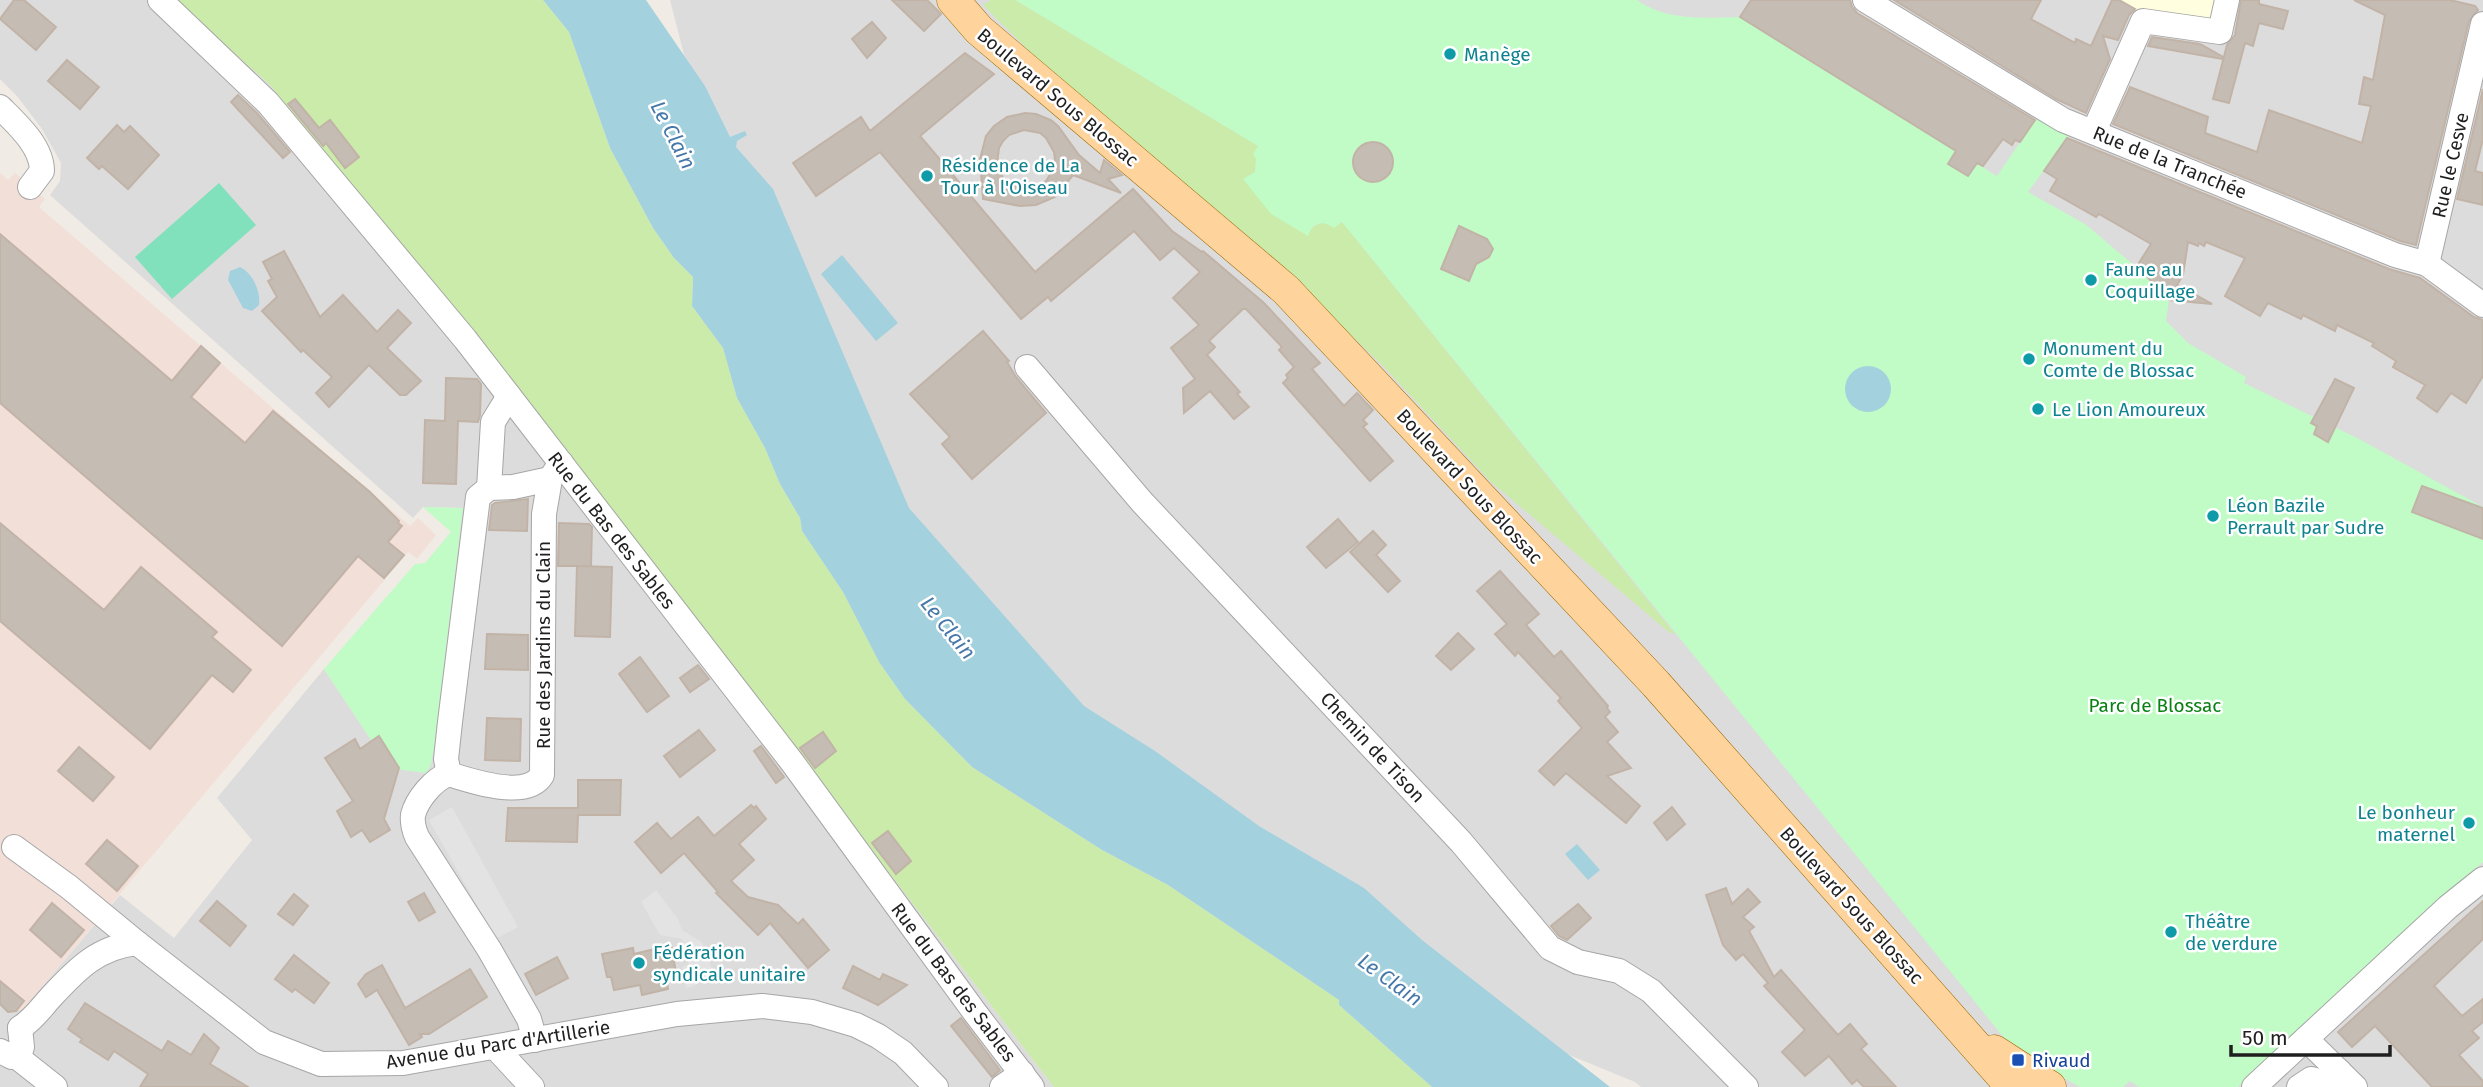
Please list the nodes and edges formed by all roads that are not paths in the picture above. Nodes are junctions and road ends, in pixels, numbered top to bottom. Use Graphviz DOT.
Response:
graph roads {
  1 [pos="160,0"];
  2 [pos="953,0"];
  3 [pos="1866,0"];
  4 [pos="2227,0"];
  5 [pos="2483,24"];
  6 [pos="0,107"];
  7 [pos="2095,131"];
  8 [pos="30,187"];
  9 [pos="2427,264"];
  10 [pos="2483,304"];
  11 [pos="1027,367"];
  12 [pos="509,396"];
  13 [pos="555,471"];
  14 [pos="488,488"];
  15 [pos="449,774"];
  16 [pos="14,847"];
  17 [pos="2483,879"];
  18 [pos="137,943"];
  19 [pos="1948,1012"];
  20 [pos="10,1026"];
  21 [pos="2311,1030"];
  22 [pos="535,1040"];
  23 [pos="495,1047"];
  24 [pos="9,1054"];
  25 [pos="2347,1079"];
  26 [pos="1019,1082"];
  27 [pos="55,1087"];
  28 [pos="532,1087"];
  29 [pos="936,1087"];
  30 [pos="1746,1087"];
  31 [pos="2012,1087"];
  32 [pos="2050,1087"];
  33 [pos="2254,1087"];
  34 [pos="2299,1087"];
  1 -- 12 [label="street, Rue du Bas des Sables"];
  2 -- 19 [label="main road, Boulevard Sous Blossac"];
  3 -- 7 [label="street, Rue de la Tranchée"];
  4 -- 7 [label="street"];
  5 -- 9 [label="street, Rue le Cesve"];
  6 -- 8 [label="street"];
  7 -- 9 [label="street, Rue de la Tranchée"];
  9 -- 10 [label="street, Rue de la Tranchée"];
  11 -- 30 [label="street, Chemin de Tison"];
  12 -- 13 [label="street, Rue du Bas des Sables"];
  12 -- 14 [label="street"];
  13 -- 14 [label="street"];
  13 -- 15 [label="street, Rue des Jardins du Clain"];
  13 -- 26 [label="street, Rue du Bas des Sables"];
  14 -- 15 [label="street"];
  15 -- 22 [label="street"];
  16 -- 18 [label="street, Avenue du Parc d'Artillerie"];
  17 -- 21 [label="street"];
  18 -- 20 [label="street"];
  18 -- 23 [label="street, Avenue du Parc d'Artillerie"];
  19 -- 31 [label="main road, Boulevard Sous Blossac"];
  19 -- 32 [label="main road, Boulevard Sous Blossac"];
  20 -- 24 [label="street"];
  21 -- 25 [label="street"];
  21 -- 33 [label="street"];
  22 -- 23 [label="street, Avenue du Parc d'Artillerie"];
  22 -- 29 [label="street, Avenue du Parc d'Artillerie"];
  23 -- 28 [label="street"];
  24 -- 27 [label="street"];
  25 -- 34 [label="street"];
}
